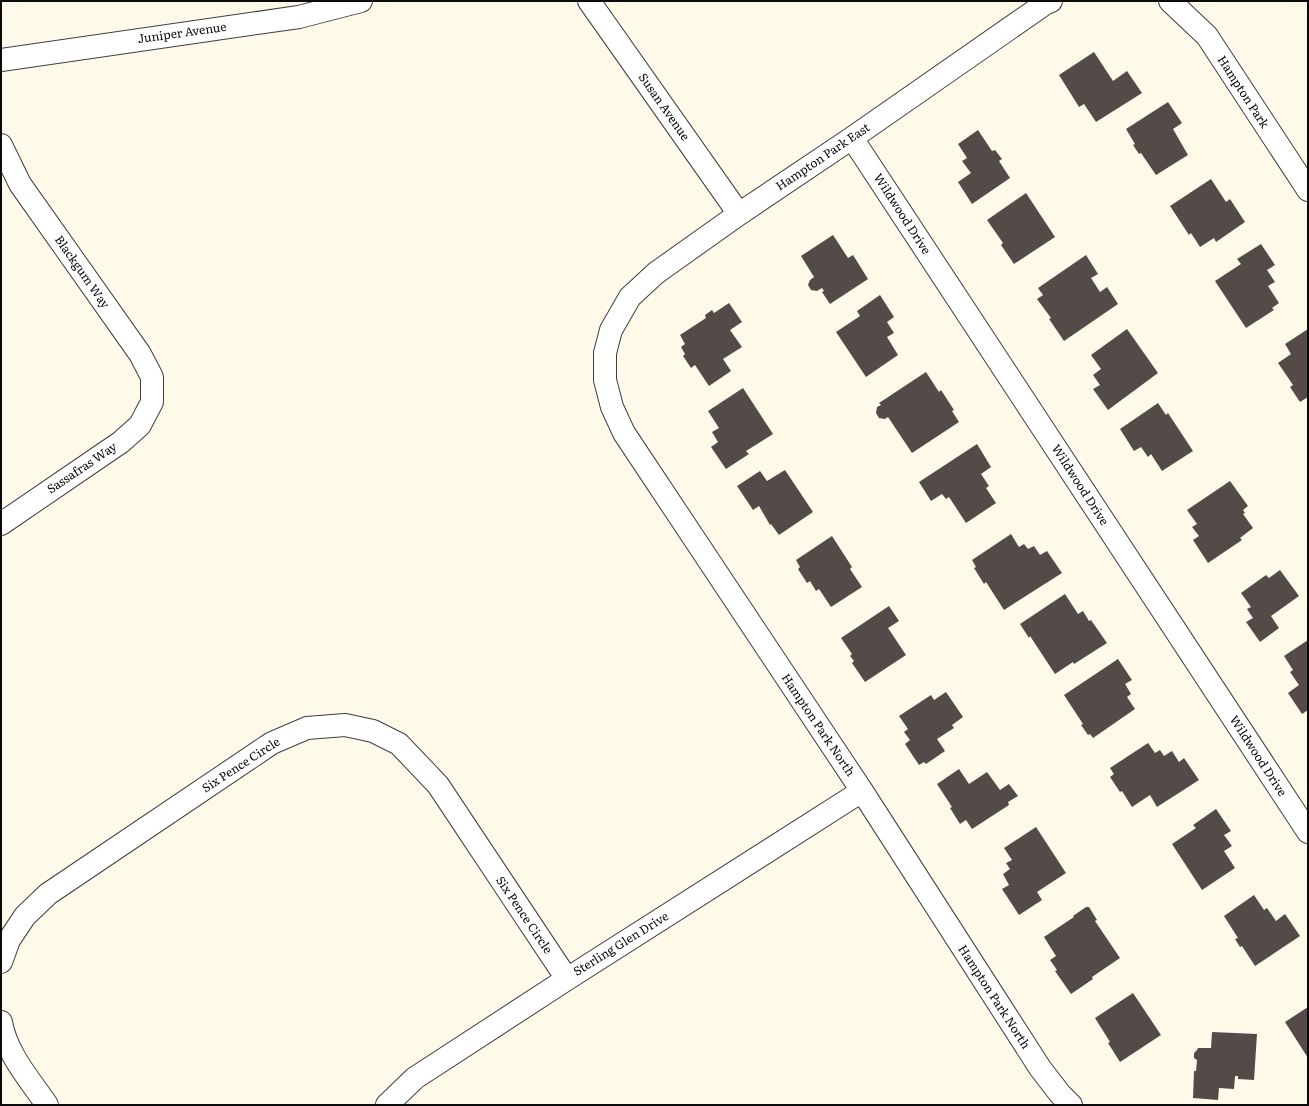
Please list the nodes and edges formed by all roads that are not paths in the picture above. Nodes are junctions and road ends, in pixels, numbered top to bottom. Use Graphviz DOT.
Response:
graph roads {
  1 [pos="361,1"];
  2 [pos="589,1"];
  3 [pos="1051,1"];
  4 [pos="1170,1"];
  5 [pos="1,60"];
  6 [pos="852,138"];
  7 [pos="1,145"];
  8 [pos="1308,190"];
  9 [pos="739,214"];
  10 [pos="611,330"];
  11 [pos="152,402"];
  12 [pos="1,524"];
  13 [pos="862,790"];
  14 [pos="1308,832"];
  15 [pos="1,962"];
  16 [pos="567,979"];
  17 [pos="1,1022"];
  18 [pos="47,1105"];
  19 [pos="387,1105"];
  20 [pos="1071,1105"];
  1 -- 5 [label="street, Juniper Avenue"];
  2 -- 9 [label="street, Susan Avenue"];
  3 -- 6 [label="street, Hampton Park East"];
  4 -- 8 [label="street, Hampton Park"];
  6 -- 9 [label="street, Hampton Park East"];
  6 -- 14 [label="street, Wildwood Drive"];
  7 -- 11 [label="street, Blackgum Way"];
  9 -- 10 [label="street, Hampton Park East"];
  10 -- 13 [label="street, Hampton Park North"];
  11 -- 12 [label="street, Sassafras Way"];
  13 -- 16 [label="street, Sterling Glen Drive"];
  13 -- 20 [label="street, Hampton Park North"];
  15 -- 16 [label="street, Six Pence Circle"];
  16 -- 19 [label="street, Sterling Glen Drive"];
  17 -- 18 [label="street"];
}
